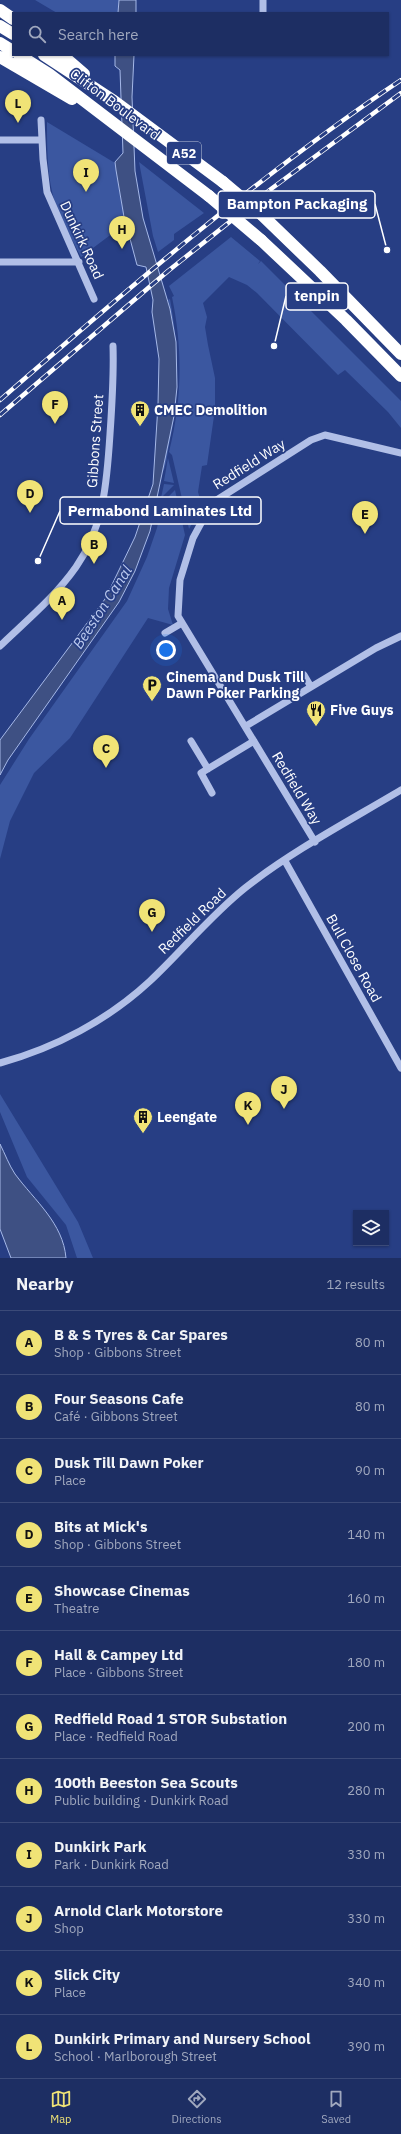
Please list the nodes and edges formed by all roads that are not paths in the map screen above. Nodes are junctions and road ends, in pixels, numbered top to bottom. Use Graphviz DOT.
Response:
graph roads {
  1 [pos="263,0"];
  2 [pos="0,10"];
  3 [pos="263,12"];
  4 [pos="12,18"];
  5 [pos="0,26"];
  6 [pos="12,33"];
  7 [pos="0,43"];
  8 [pos="12,50"];
  9 [pos="21,56"];
  10 [pos="46,56"];
  11 [pos="63,56"];
  12 [pos="0,57"];
  13 [pos="114,101"];
  14 [pos="110,119"];
  15 [pos="41,120"];
  16 [pos="0,140"];
  17 [pos="42,140"];
  18 [pos="0,262"];
  19 [pos="79,262"];
  20 [pos="94,299"];
  21 [pos="112,346"];
  22 [pos="401,354"];
  23 [pos="401,376"];
  24 [pos="401,453"];
  25 [pos="182,623"];
  26 [pos="165,633"];
  27 [pos="401,636"];
  28 [pos="0,646"];
  29 [pos="304,675"];
  30 [pos="312,687"];
  31 [pos="246,726"];
  32 [pos="191,741"];
  33 [pos="254,741"];
  34 [pos="208,769"];
  35 [pos="401,790"];
  36 [pos="212,793"];
  37 [pos="315,842"];
  38 [pos="285,861"];
  39 [pos="0,1063"];
  40 [pos="401,1068"];
  1 -- 3 [label="street"];
  2 -- 4 [label="highway"];
  5 -- 6 [label="highway"];
  7 -- 8 [label="highway"];
  9 -- 14 [label="highway, Clifton Boulevard / A52"];
  10 -- 13 [label="highway, Clifton Boulevard / A52"];
  11 -- 13 [label="highway"];
  12 -- 14 [label="highway"];
  13 -- 22 [label="highway, Clifton Boulevard / A52, bridge"];
  14 -- 23 [label="highway, Clifton Boulevard / A52, bridge"];
  15 -- 17 [label="street, Dunkirk Road"];
  16 -- 17 [label="street"];
  17 -- 19 [label="street, Dunkirk Road"];
  18 -- 19 [label="street"];
  19 -- 20 [label="street, Dunkirk Road"];
  21 -- 28 [label="street, Gibbons Street"];
  24 -- 25 [label="street, Redfield Way"];
  25 -- 26 [label="street"];
  25 -- 31 [label="street, Redfield Way"];
  27 -- 30 [label="street"];
  29 -- 30 [label="street"];
  30 -- 31 [label="street"];
  31 -- 33 [label="street, Redfield Way"];
  32 -- 34 [label="street"];
  33 -- 34 [label="street"];
  33 -- 37 [label="street, Redfield Way"];
  34 -- 36 [label="street"];
  35 -- 37 [label="street, Redfield Road"];
  37 -- 38 [label="street, Redfield Road"];
  38 -- 39 [label="street, Redfield Road"];
  38 -- 40 [label="street, Bull Close Road"];
}
